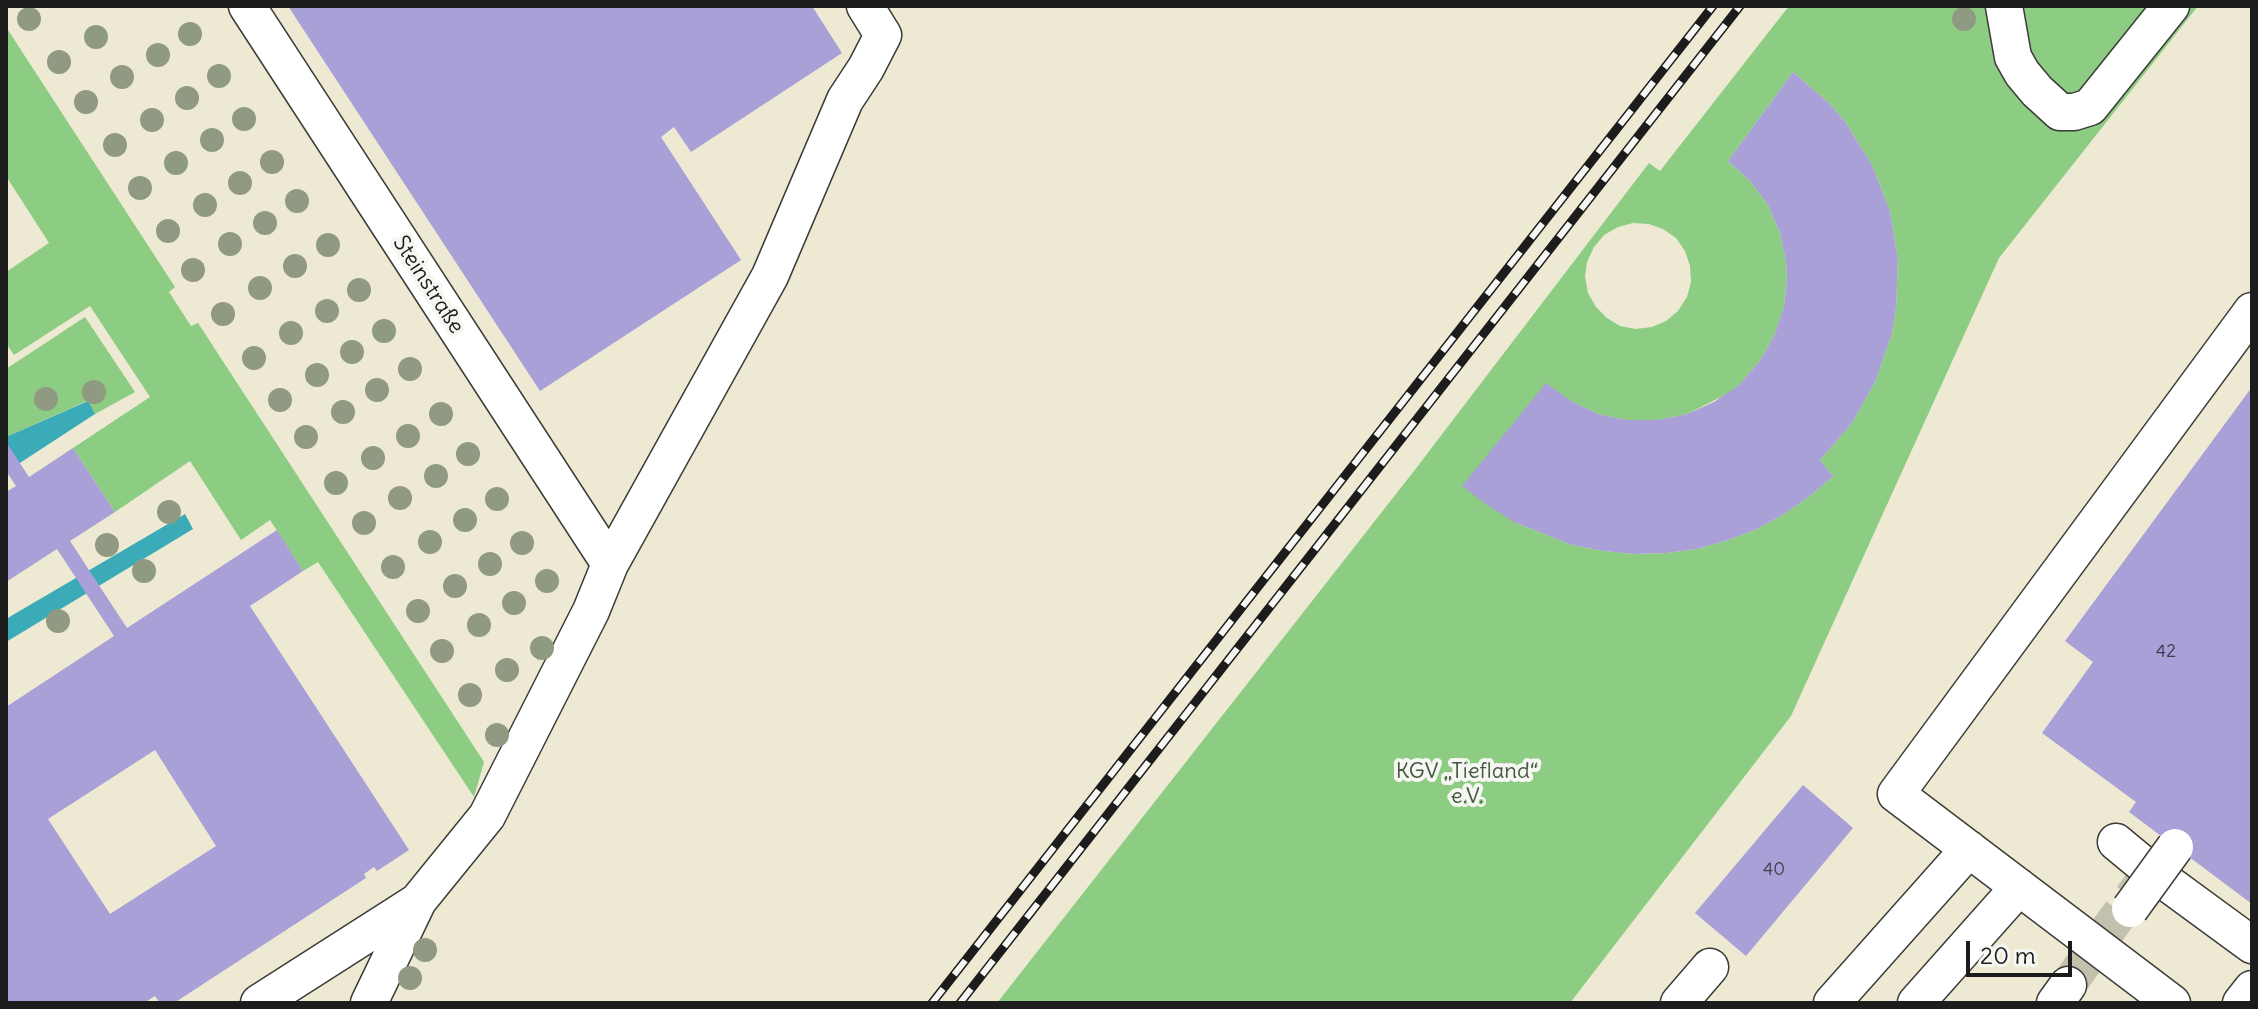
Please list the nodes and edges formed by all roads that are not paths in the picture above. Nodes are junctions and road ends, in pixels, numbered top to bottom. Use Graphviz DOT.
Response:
graph roads {
  1 [pos="247,6"];
  2 [pos="865,6"];
  3 [pos="2004,6"];
  4 [pos="2171,6"];
  5 [pos="2252,311"];
  6 [pos="610,564"];
  7 [pos="2116,842"];
  8 [pos="2175,847"];
  9 [pos="1969,849"];
  10 [pos="2019,887"];
  11 [pos="418,901"];
  12 [pos="2252,945"];
  13 [pos="2101,948"];
  14 [pos="1710,967"];
  15 [pos="259,1003"];
  16 [pos="369,1003"];
  17 [pos="1679,1003"];
  18 [pos="1832,1003"];
  19 [pos="1916,1003"];
  20 [pos="2172,1003"];
  1 -- 6 [label="street, Steinstraße"];
  2 -- 6 [label="street"];
  3 -- 4 [label="street"];
  5 -- 9 [label="street"];
  6 -- 11 [label="street"];
  7 -- 12 [label="street"];
  8 -- 13 [label="street, bridge"];
  9 -- 10 [label="street"];
  9 -- 18 [label="street"];
  10 -- 13 [label="street"];
  10 -- 19 [label="street"];
  11 -- 15 [label="street"];
  11 -- 16 [label="street"];
  13 -- 20 [label="street"];
  14 -- 17 [label="street"];
}
